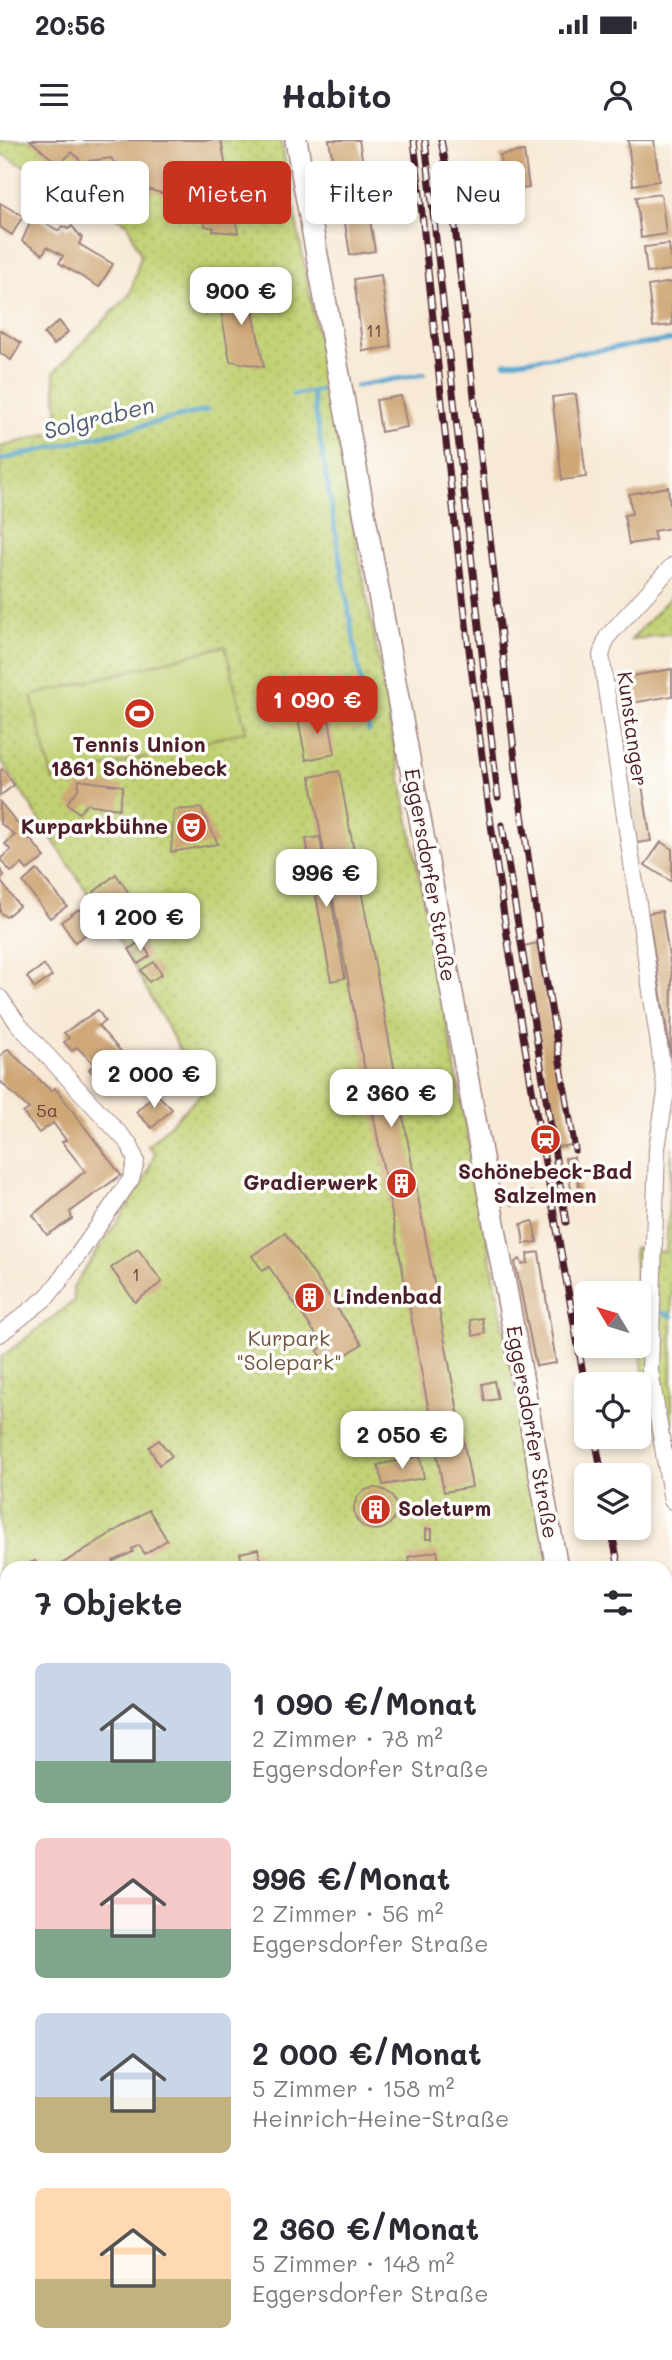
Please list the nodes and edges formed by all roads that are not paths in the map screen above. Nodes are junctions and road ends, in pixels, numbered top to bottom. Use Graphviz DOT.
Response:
graph roads {
  1 [pos="296,140"];
  2 [pos="672,566"];
  3 [pos="0,998"];
  4 [pos="666,1119"];
  5 [pos="0,1334"];
  6 [pos="672,1501"];
  7 [pos="556,1561"];
  1 -- 7 [label="street, Eggersdorfer Straße"];
  2 -- 4 [label="street, Kunstanger"];
  3 -- 5 [label="street"];
  4 -- 6 [label="street, Kunstanger"];
}
